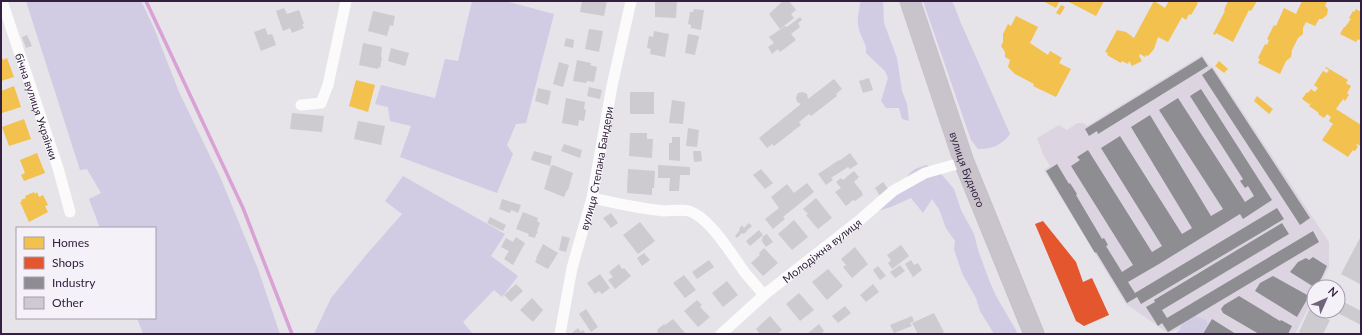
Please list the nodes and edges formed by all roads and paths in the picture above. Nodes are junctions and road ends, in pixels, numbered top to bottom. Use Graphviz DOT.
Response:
graph roads {
  1 [pos="2,1"];
  2 [pos="346,1"];
  3 [pos="631,1"];
  4 [pos="910,1"];
  5 [pos="301,105"];
  6 [pos="964,162"];
  7 [pos="592,198"];
  8 [pos="70,212"];
  9 [pos="764,295"];
  10 [pos="560,334"];
  11 [pos="721,334"];
  12 [pos="1034,334"];
  1 -- 8 [label="street, бічна вулиця Українки"];
  2 -- 5 [label="street"];
  3 -- 7 [label="street, вулиця Степана Бандери"];
  4 -- 6 [label="highway, вулиця Будного"];
  6 -- 9 [label="street, Молодіжна вулиця"];
  6 -- 12 [label="highway, вулиця Будного"];
  7 -- 9 [label="street"];
  7 -- 10 [label="street, вулиця Степана Бандери"];
  9 -- 11 [label="street, Молодіжна вулиця"];
}
